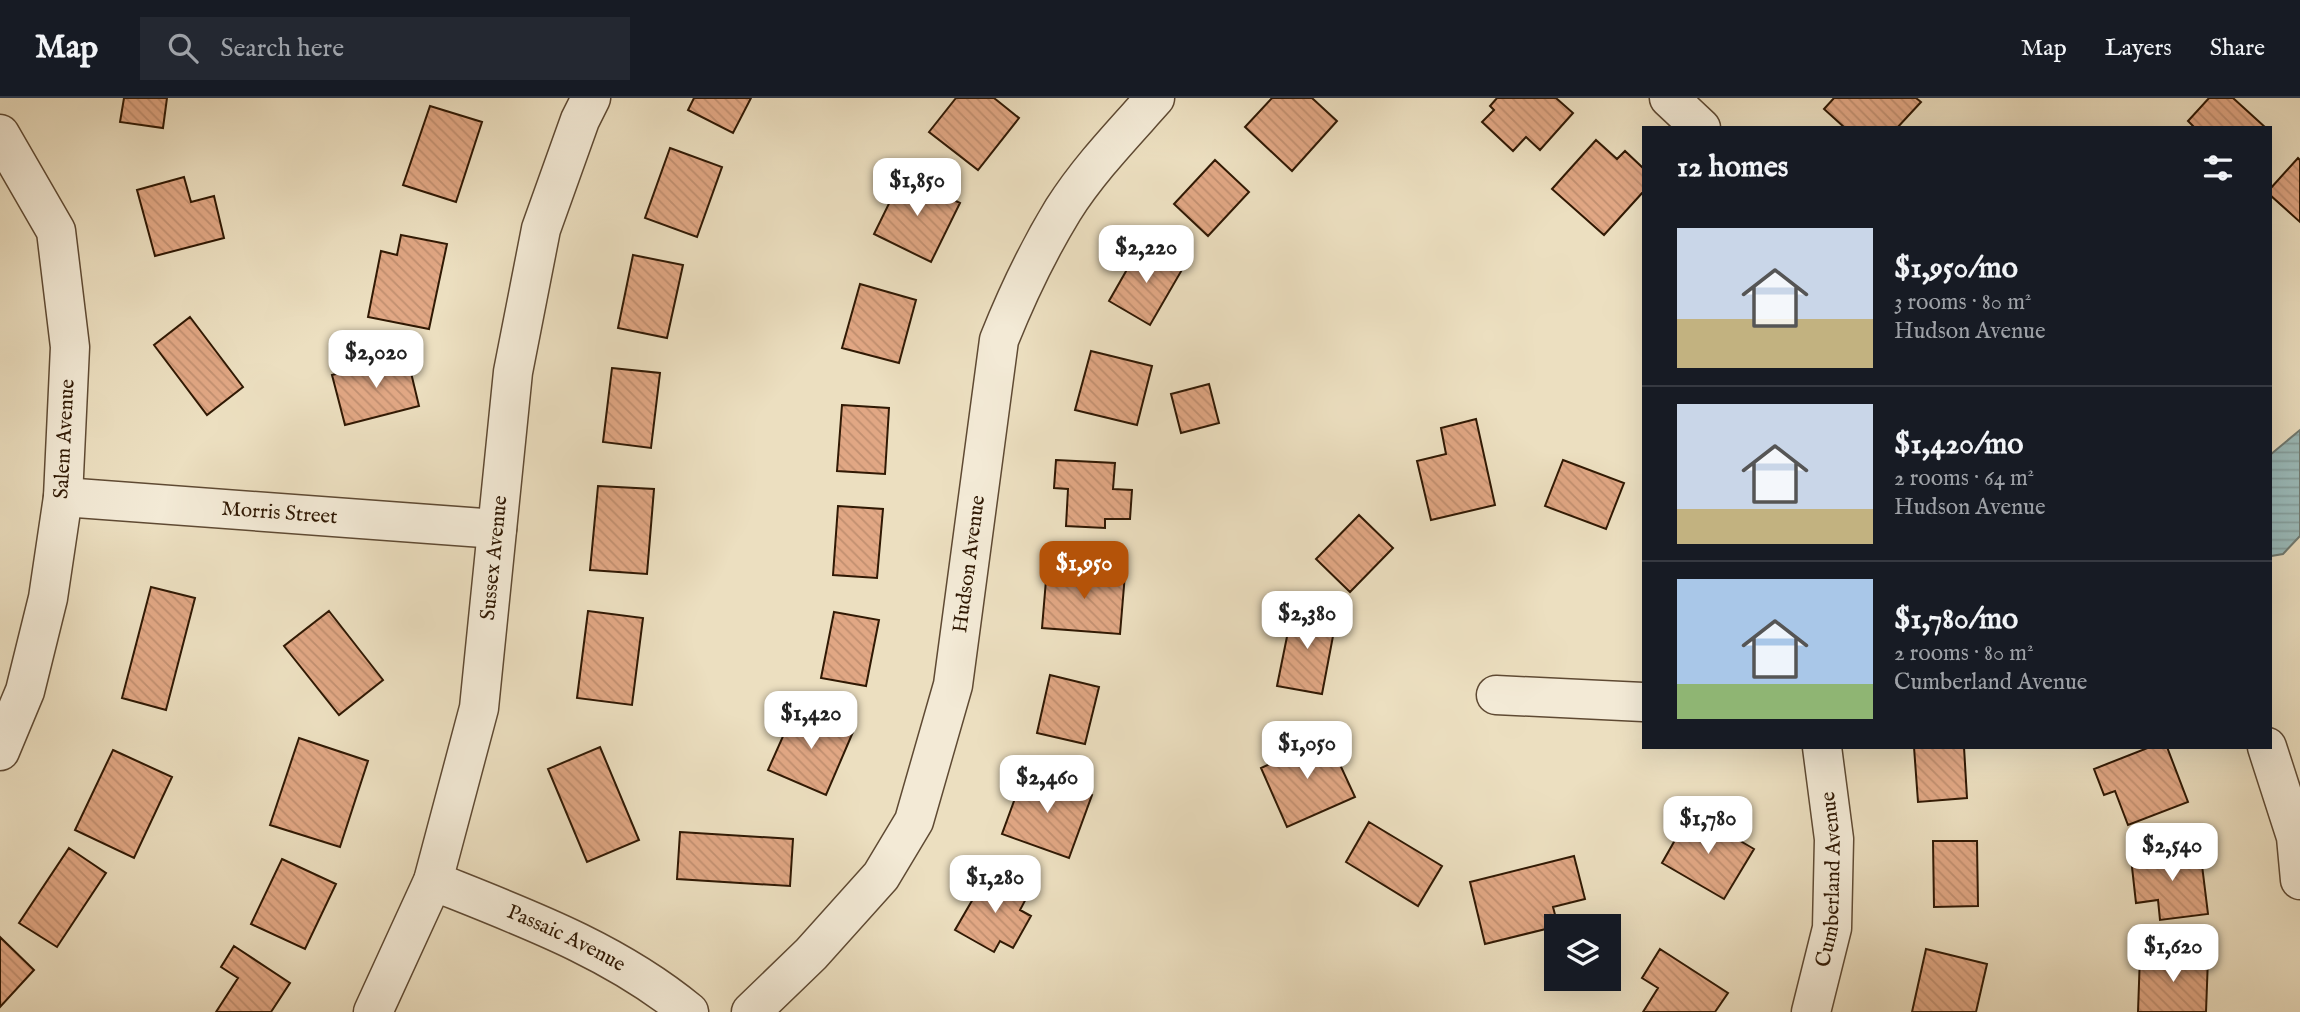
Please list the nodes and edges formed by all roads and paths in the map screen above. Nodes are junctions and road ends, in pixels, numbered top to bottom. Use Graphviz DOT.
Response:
graph roads {
  1 [pos="591,98"];
  2 [pos="1155,98"];
  3 [pos="1669,98"];
  4 [pos="1699,126"];
  5 [pos="0,134"];
  6 [pos="63,497"];
  7 [pos="497,529"];
  8 [pos="1496,695"];
  9 [pos="1642,702"];
  10 [pos="1822,749"];
  11 [pos="2268,749"];
  12 [pos="0,751"];
  13 [pos="2300,880"];
  14 [pos="433,881"];
  15 [pos="373,1012"];
  16 [pos="689,1012"];
  17 [pos="751,1012"];
  18 [pos="1811,1012"];
  1 -- 7 [label="street, Sussex Avenue"];
  2 -- 17 [label="street, Hudson Avenue"];
  3 -- 4 [label="street"];
  5 -- 6 [label="street, Salem Avenue"];
  6 -- 7 [label="street, Morris Street"];
  6 -- 12 [label="street, Salem Avenue"];
  7 -- 14 [label="street, Sussex Avenue"];
  8 -- 9 [label="street"];
  10 -- 18 [label="street, Cumberland Avenue"];
  11 -- 13 [label="street"];
  14 -- 15 [label="street, Sussex Avenue"];
  14 -- 16 [label="street, Passaic Avenue"];
}
